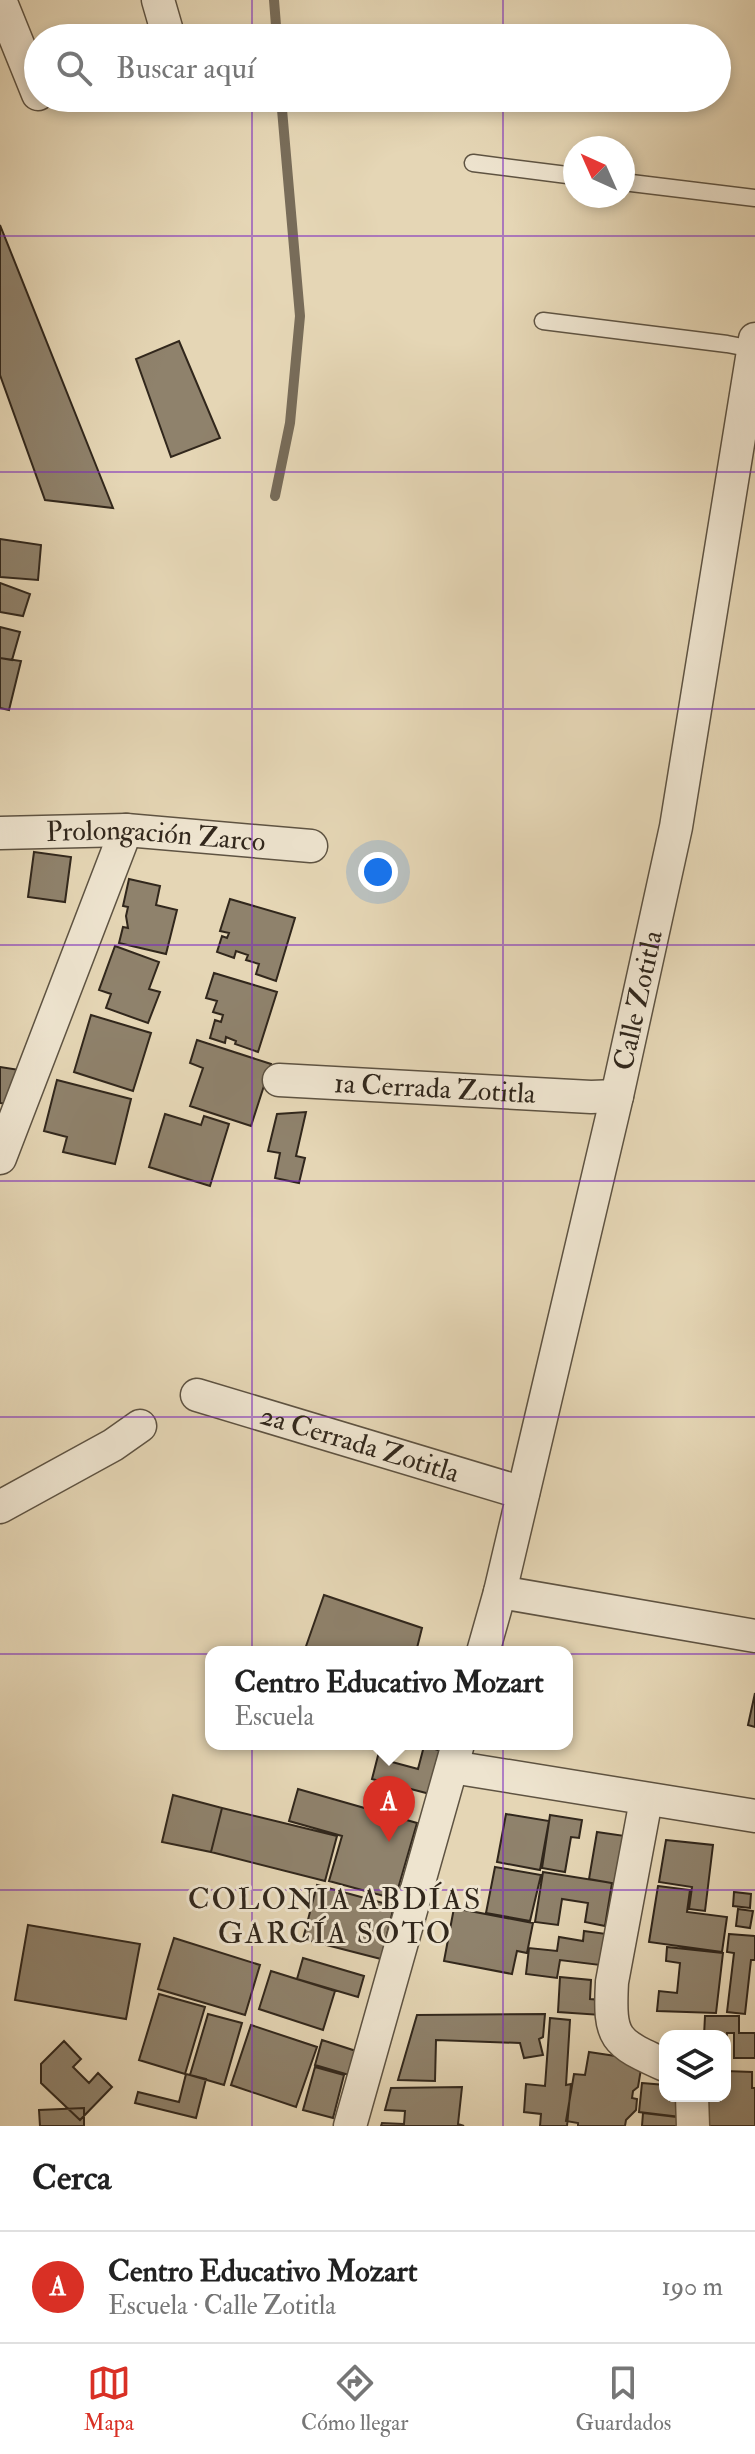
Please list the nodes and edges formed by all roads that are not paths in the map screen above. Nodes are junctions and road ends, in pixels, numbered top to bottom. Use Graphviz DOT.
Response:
graph roads {
  1 [pos="0,0"];
  2 [pos="158,0"];
  3 [pos="165,24"];
  4 [pos="24,59"];
  5 [pos="473,163"];
  6 [pos="563,174"];
  7 [pos="635,183"];
  8 [pos="755,198"];
  9 [pos="543,321"];
  10 [pos="754,344"];
  11 [pos="126,830"];
  12 [pos="0,833"];
  13 [pos="311,846"];
  14 [pos="279,1080"];
  15 [pos="604,1097"];
  16 [pos="0,1158"];
  17 [pos="197,1395"];
  18 [pos="140,1426"];
  19 [pos="523,1493"];
  20 [pos="0,1507"];
  21 [pos="500,1592"];
  22 [pos="755,1636"];
  23 [pos="485,1646"];
  24 [pos="455,1756"];
  25 [pos="646,1800"];
  26 [pos="755,1816"];
  27 [pos="659,2062"];
  28 [pos="692,2102"];
  29 [pos="350,2126"];
  30 [pos="693,2126"];
  1 -- 4 [label="street"];
  2 -- 3 [label="street"];
  5 -- 6 [label="lane"];
  7 -- 8 [label="lane"];
  9 -- 10 [label="lane"];
  10 -- 15 [label="street, Calle Zotitla"];
  11 -- 12 [label="street, Prolongación Zarco"];
  11 -- 13 [label="street, Prolongación Zarco"];
  11 -- 16 [label="street"];
  14 -- 15 [label="street, 1a Cerrada Zotitla"];
  15 -- 19 [label="street, Calle Zotitla"];
  17 -- 19 [label="street, 2a Cerrada Zotitla"];
  18 -- 20 [label="street"];
  19 -- 21 [label="street, Calle Zotitla"];
  21 -- 22 [label="street"];
  21 -- 23 [label="street, Calle Zotitla"];
  24 -- 25 [label="street"];
  24 -- 29 [label="street"];
  25 -- 26 [label="street"];
  25 -- 27 [label="street"];
  28 -- 30 [label="street"];
}
